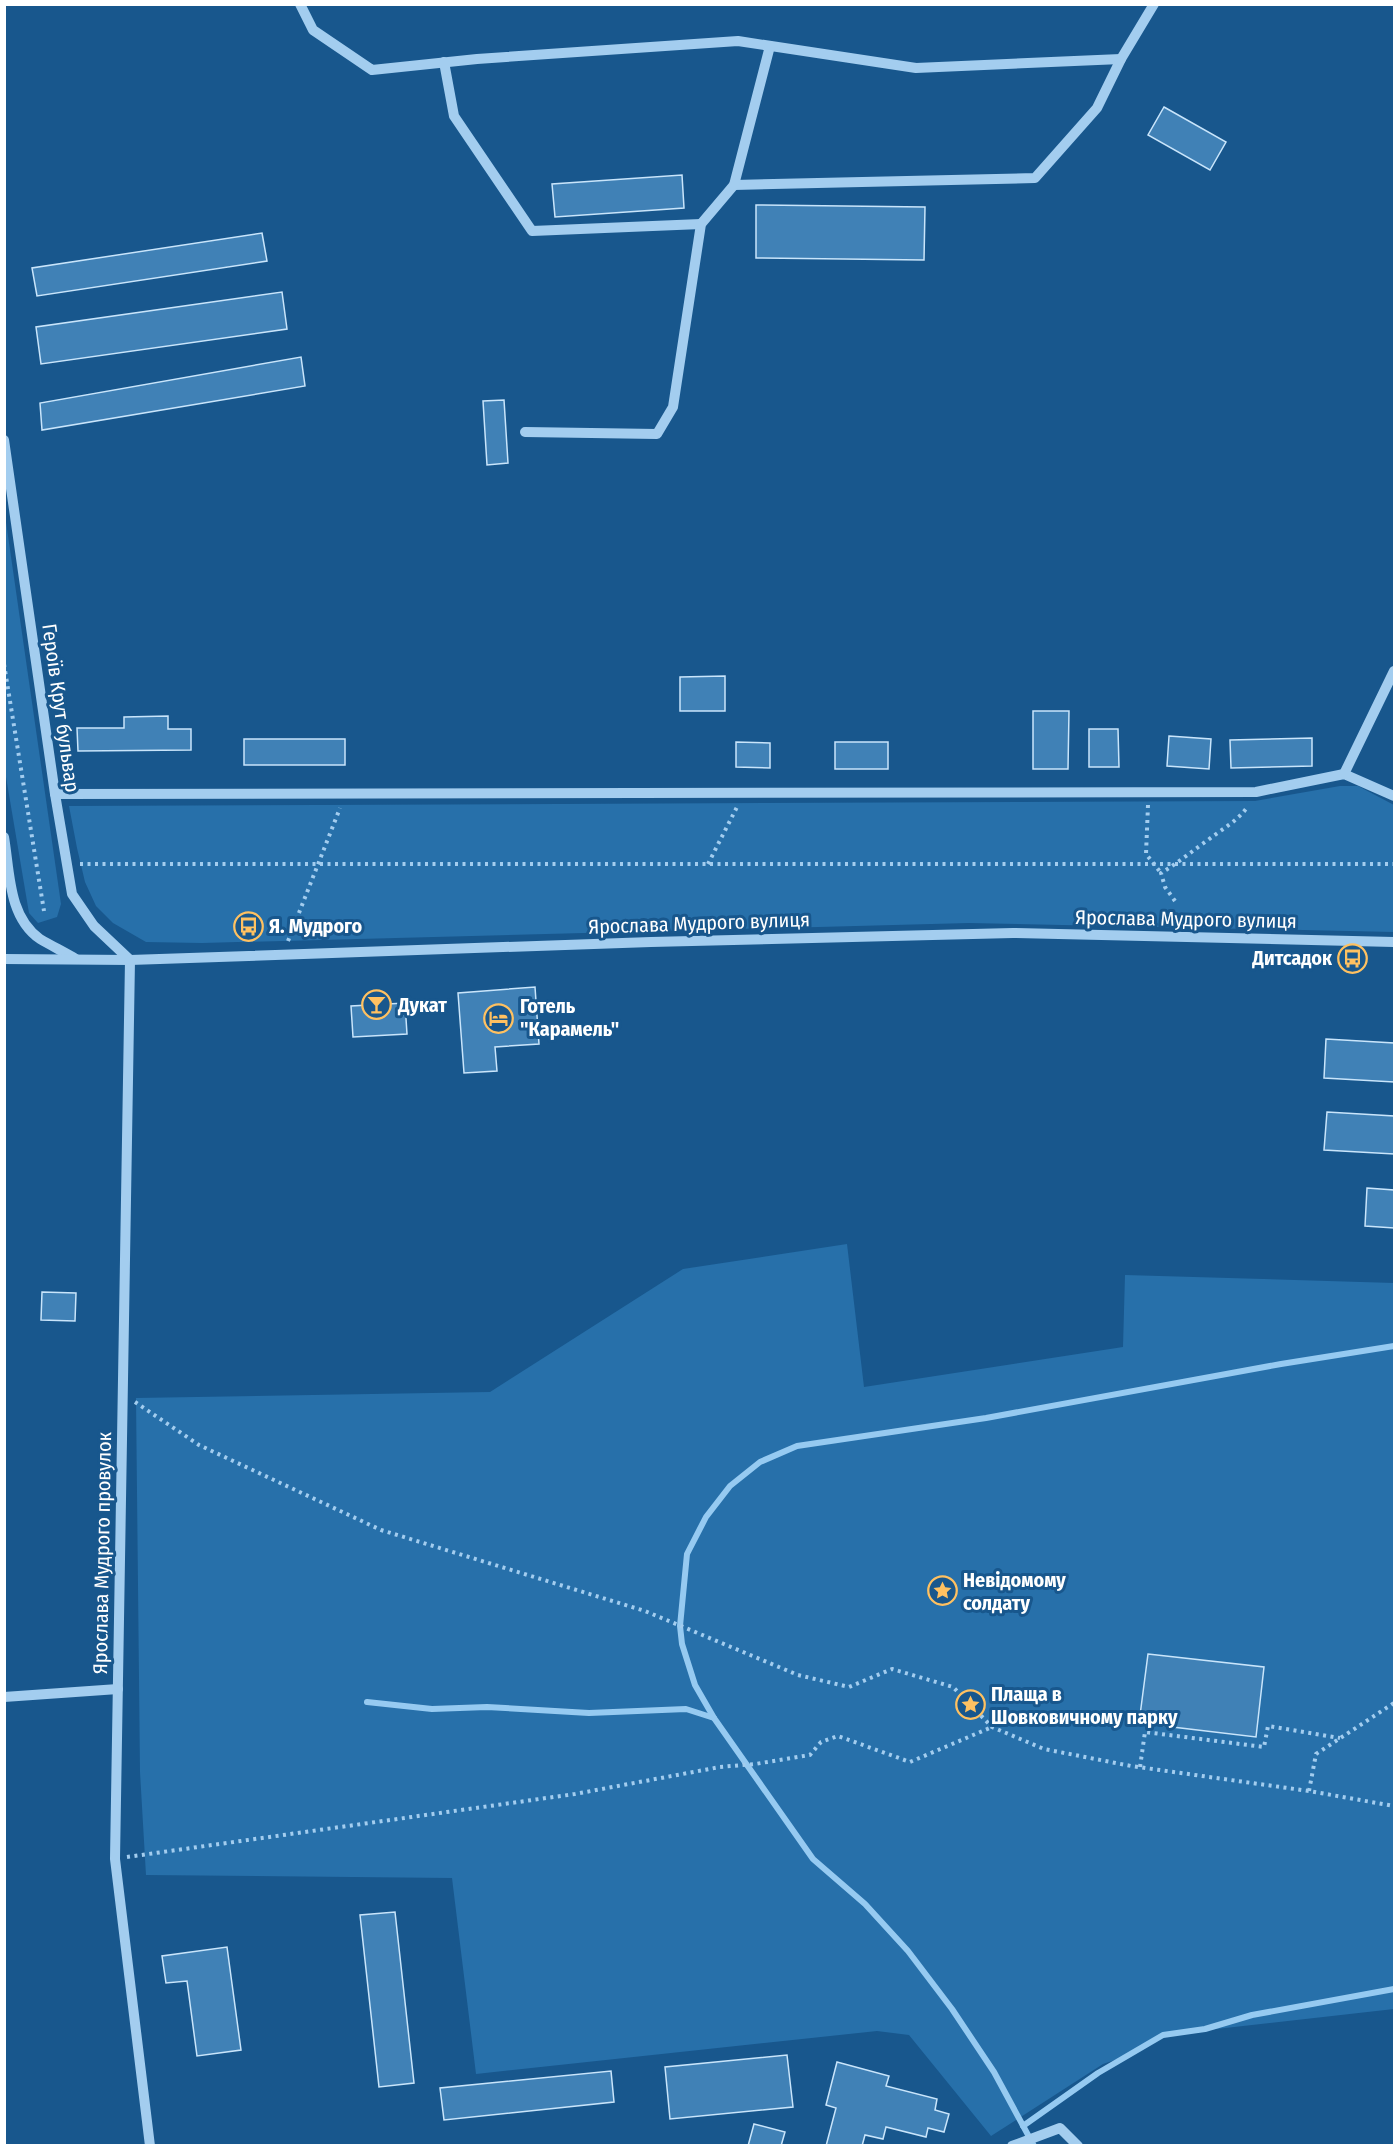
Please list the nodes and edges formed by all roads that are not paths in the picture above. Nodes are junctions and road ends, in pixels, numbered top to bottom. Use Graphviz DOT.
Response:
graph roads {
  1 [pos="300,4"];
  2 [pos="1154,4"];
  3 [pos="770,46"];
  4 [pos="1121,59"];
  5 [pos="444,63"];
  6 [pos="734,185"];
  7 [pos="702,224"];
  8 [pos="525,432"];
  9 [pos="4,440"];
  10 [pos="1395,670"];
  11 [pos="1344,774"];
  12 [pos="55,794"];
  13 [pos="1395,796"];
  14 [pos="4,837"];
  15 [pos="1395,942"];
  16 [pos="4,959"];
  17 [pos="130,960"];
  18 [pos="79,961"];
  19 [pos="118,1689"];
  20 [pos="4,1698"];
  21 [pos="150,2145"];
  22 [pos="1012,2145"];
  23 [pos="1078,2145"];
  1 -- 5 [label="street"];
  2 -- 4 [label="street"];
  3 -- 4 [label="street"];
  3 -- 5 [label="street"];
  3 -- 6 [label="street"];
  4 -- 6 [label="street"];
  5 -- 7 [label="street"];
  6 -- 7 [label="street"];
  7 -- 8 [label="street"];
  9 -- 12 [label="street, Героїв Крут бульвар"];
  10 -- 11 [label="street"];
  11 -- 12 [label="street"];
  11 -- 13 [label="street"];
  12 -- 17 [label="street, Героїв Крут бульвар"];
  14 -- 18 [label="street"];
  15 -- 17 [label="street, Ярослава Мудрого вулиця"];
  16 -- 18 [label="street, Ярослава Мудрого вулиця"];
  17 -- 18 [label="street, Ярослава Мудрого вулиця"];
  17 -- 19 [label="street, Ярослава Мудрого провулок"];
  19 -- 20 [label="street"];
  19 -- 21 [label="street, Ярослава Мудрого провулок"];
  22 -- 23 [label="street"];
}
